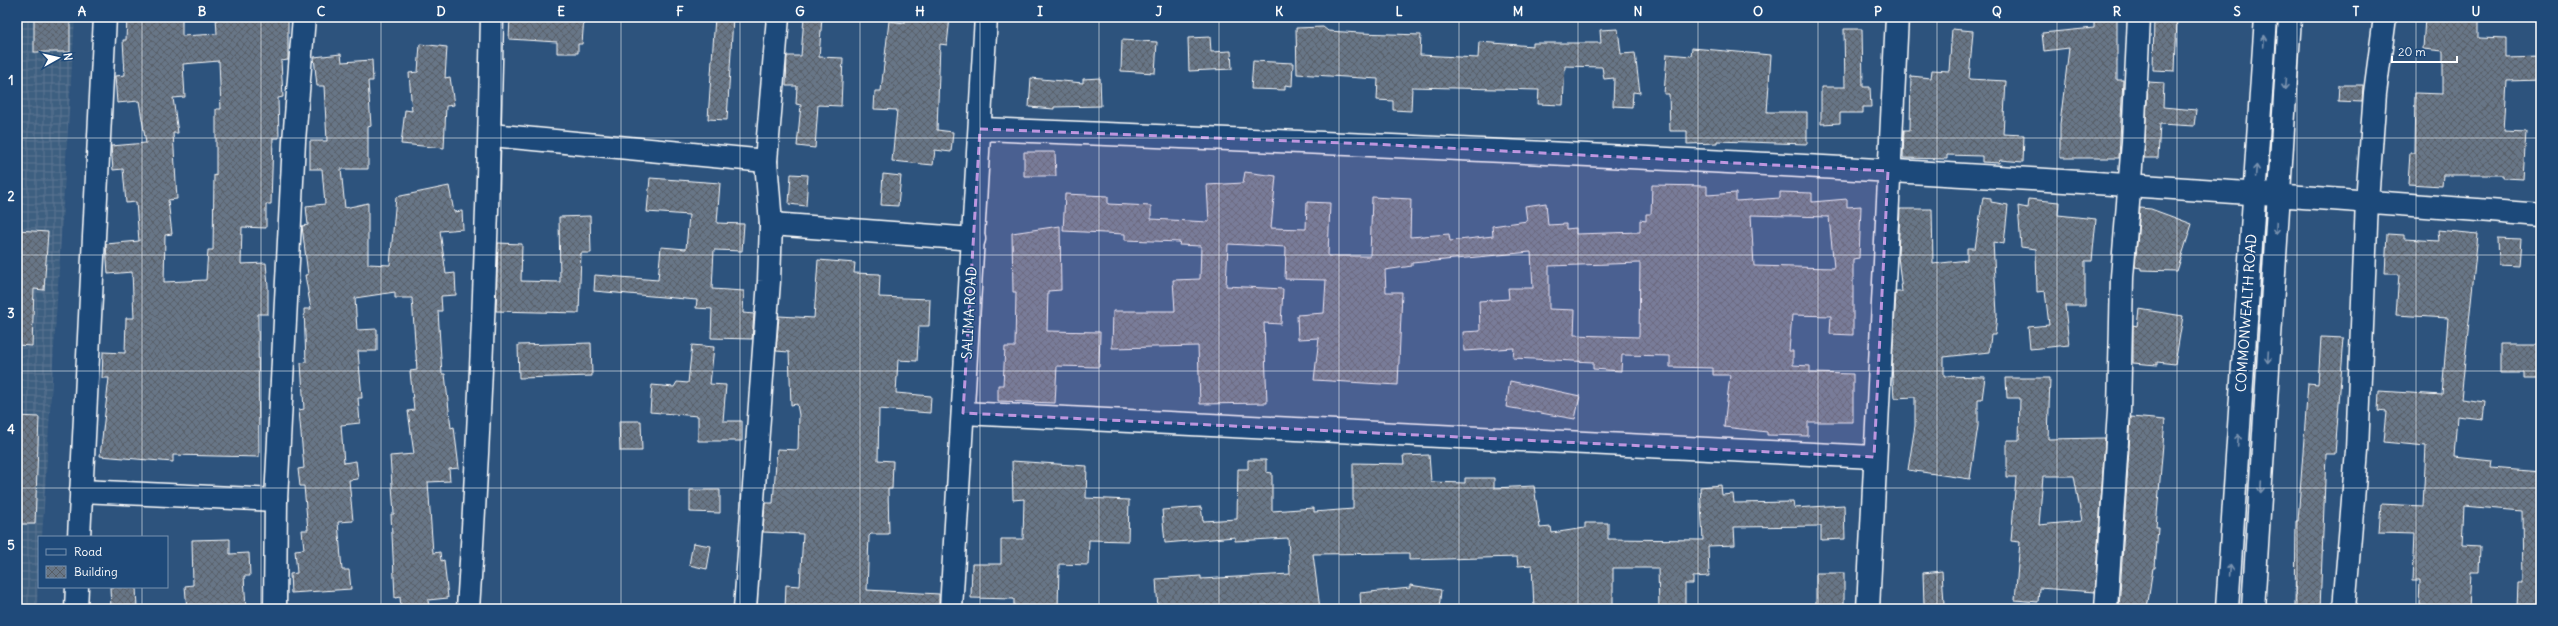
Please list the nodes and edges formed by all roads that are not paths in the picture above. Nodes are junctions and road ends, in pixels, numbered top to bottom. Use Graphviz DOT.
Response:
graph roads {
  1 [pos="105,17"];
  2 [pos="304,17"];
  3 [pos="486,17"];
  4 [pos="778,17"];
  5 [pos="986,17"];
  6 [pos="1897,17"];
  7 [pos="2139,17"];
  8 [pos="2266,17"];
  9 [pos="2290,17"];
  10 [pos="2385,17"];
  11 [pos="980,129"];
  12 [pos="491,134"];
  13 [pos="766,162"];
  14 [pos="1888,171"];
  15 [pos="2129,184"];
  16 [pos="2254,192"];
  17 [pos="2278,194"];
  18 [pos="2367,201"];
  19 [pos="2541,215"];
  20 [pos="771,224"];
  21 [pos="974,239"];
  22 [pos="963,413"];
  23 [pos="1874,457"];
  24 [pos="81,491"];
  25 [pos="276,500"];
  26 [pos="79,536"];
  27 [pos="77,588"];
  28 [pos="76,609"];
  29 [pos="274,609"];
  30 [pos="468,609"];
  31 [pos="745,609"];
  32 [pos="951,609"];
  33 [pos="1868,609"];
  34 [pos="2106,609"];
  35 [pos="2227,609"];
  36 [pos="2253,609"];
  37 [pos="2344,609"];
  1 -- 24 [label="street"];
  2 -- 25 [label="street"];
  3 -- 12 [label="street"];
  4 -- 13 [label="street"];
  5 -- 11 [label="street, SALIMA ROAD"];
  6 -- 14 [label="street"];
  7 -- 15 [label="street"];
  16 -- 8 [label="street, COMMONWEALTH ROAD, one-way"];
  9 -- 17 [label="street, COMMONWEALTH ROAD, one-way"];
  10 -- 18 [label="street"];
  11 -- 14 [label="street"];
  11 -- 21 [label="street, SALIMA ROAD"];
  12 -- 13 [label="street"];
  12 -- 30 [label="street"];
  13 -- 20 [label="street"];
  14 -- 15 [label="street"];
  14 -- 23 [label="street"];
  15 -- 16 [label="street"];
  15 -- 34 [label="street"];
  16 -- 17 [label="street"];
  35 -- 16 [label="street, COMMONWEALTH ROAD, one-way"];
  17 -- 18 [label="street"];
  17 -- 36 [label="street, COMMONWEALTH ROAD, one-way"];
  18 -- 19 [label="street"];
  18 -- 37 [label="street"];
  20 -- 21 [label="street"];
  20 -- 31 [label="street"];
  21 -- 22 [label="street, SALIMA ROAD"];
  22 -- 23 [label="street"];
  22 -- 32 [label="street, SALIMA ROAD"];
  23 -- 33 [label="street"];
  24 -- 25 [label="street"];
  24 -- 26 [label="street"];
  25 -- 29 [label="street"];
  27 -- 28 [label="street"];
}
